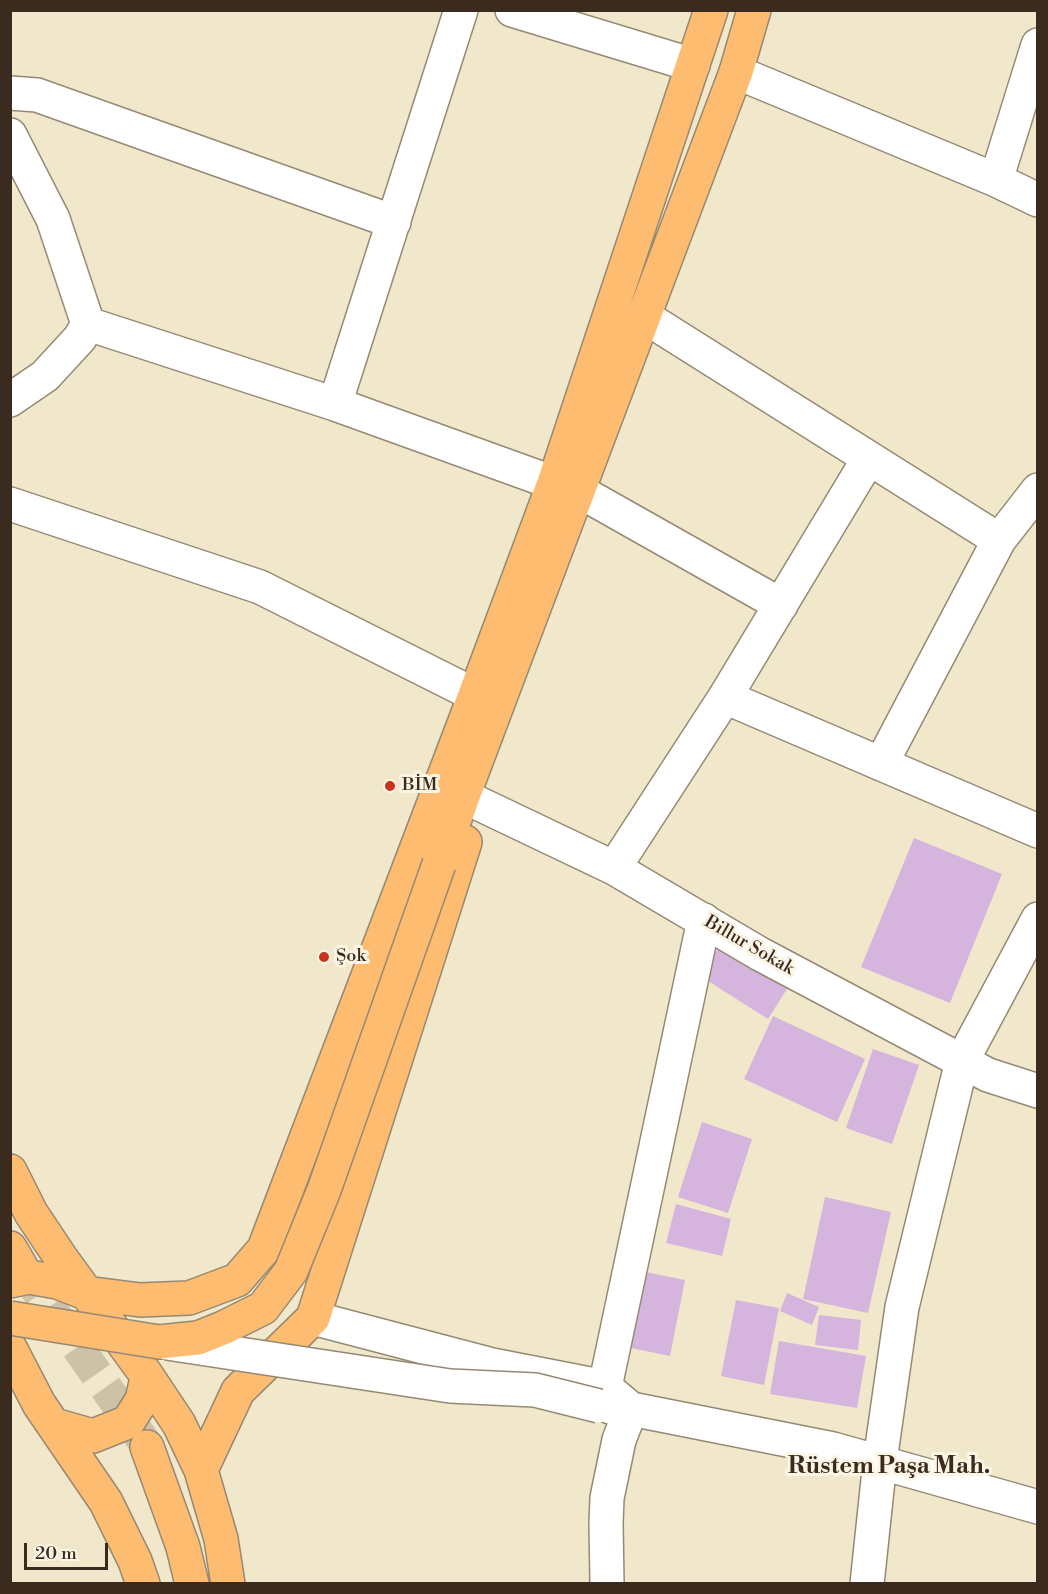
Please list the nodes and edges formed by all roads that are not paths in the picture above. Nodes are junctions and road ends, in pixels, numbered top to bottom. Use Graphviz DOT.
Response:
graph roads {
  1 [pos="461,10"];
  2 [pos="512,10"];
  3 [pos="711,10"];
  4 [pos="754,10"];
  5 [pos="1038,45"];
  6 [pos="693,65"];
  7 [pos="736,72"];
  8 [pos="10,93"];
  9 [pos="10,135"];
  10 [pos="996,180"];
  11 [pos="1038,200"];
  12 [pos="394,222"];
  13 [pos="645,317"];
  14 [pos="88,324"];
  15 [pos="10,400"];
  16 [pos="335,404"];
  17 [pos="869,458"];
  18 [pos="567,487"];
  19 [pos="1038,490"];
  20 [pos="10,504"];
  21 [pos="999,540"];
  22 [pos="781,605"];
  23 [pos="476,695"];
  24 [pos="725,697"];
  25 [pos="881,764"];
  26 [pos="463,795"];
  27 [pos="1038,831"];
  28 [pos="614,868"];
  29 [pos="1038,919"];
  30 [pos="704,920"];
  31 [pos="962,1061"];
  32 [pos="1038,1091"];
  33 [pos="10,1171"];
  34 [pos="14,1265"];
  35 [pos="86,1293"];
  36 [pos="10,1318"];
  37 [pos="313,1318"];
  38 [pos="159,1342"];
  39 [pos="10,1347"];
  40 [pos="147,1378"];
  41 [pos="612,1400"];
  42 [pos="54,1425"];
  43 [pos="880,1461"];
  44 [pos="201,1470"];
  45 [pos="1038,1507"];
  46 [pos="143,1584"];
  47 [pos="174,1584"];
  48 [pos="192,1584"];
  49 [pos="228,1584"];
  50 [pos="607,1584"];
  51 [pos="867,1584"];
  1 -- 12 [label="street"];
  2 -- 6 [label="street"];
  3 -- 6 [label="main road"];
  4 -- 7 [label="main road"];
  5 -- 10 [label="street"];
  6 -- 18 [label="main road"];
  7 -- 10 [label="street"];
  7 -- 13 [label="main road"];
  8 -- 12 [label="street"];
  9 -- 14 [label="street"];
  10 -- 11 [label="street"];
  12 -- 16 [label="street"];
  13 -- 17 [label="street"];
  13 -- 18 [label="main road"];
  14 -- 15 [label="street"];
  14 -- 16 [label="street"];
  16 -- 18 [label="street"];
  17 -- 21 [label="street"];
  17 -- 22 [label="street"];
  18 -- 22 [label="street"];
  18 -- 23 [label="main road"];
  18 -- 26 [label="main road"];
  19 -- 21 [label="street"];
  20 -- 23 [label="street"];
  21 -- 25 [label="street"];
  22 -- 24 [label="street"];
  23 -- 35 [label="main road"];
  24 -- 25 [label="street"];
  24 -- 28 [label="street"];
  25 -- 27 [label="street"];
  26 -- 28 [label="street, Billur Sokak"];
  26 -- 37 [label="main road"];
  26 -- 38 [label="main road, bridge"];
  28 -- 30 [label="street, Billur Sokak"];
  29 -- 31 [label="street"];
  30 -- 31 [label="street, Billur Sokak"];
  30 -- 41 [label="street"];
  31 -- 32 [label="street, Billur Sokak"];
  31 -- 43 [label="street"];
  33 -- 35 [label="main road"];
  34 -- 35 [label="main road"];
  35 -- 40 [label="main road"];
  36 -- 38 [label="main road, bridge"];
  37 -- 41 [label="street"];
  37 -- 44 [label="main road"];
  38 -- 41 [label="street, bridge"];
  39 -- 42 [label="main road"];
  40 -- 42 [label="main road"];
  40 -- 44 [label="main road"];
  41 -- 43 [label="street"];
  41 -- 50 [label="street"];
  42 -- 46 [label="main road"];
  43 -- 45 [label="street"];
  43 -- 51 [label="street"];
  44 -- 49 [label="main road"];
  47 -- 48 [label="main road"];
}
